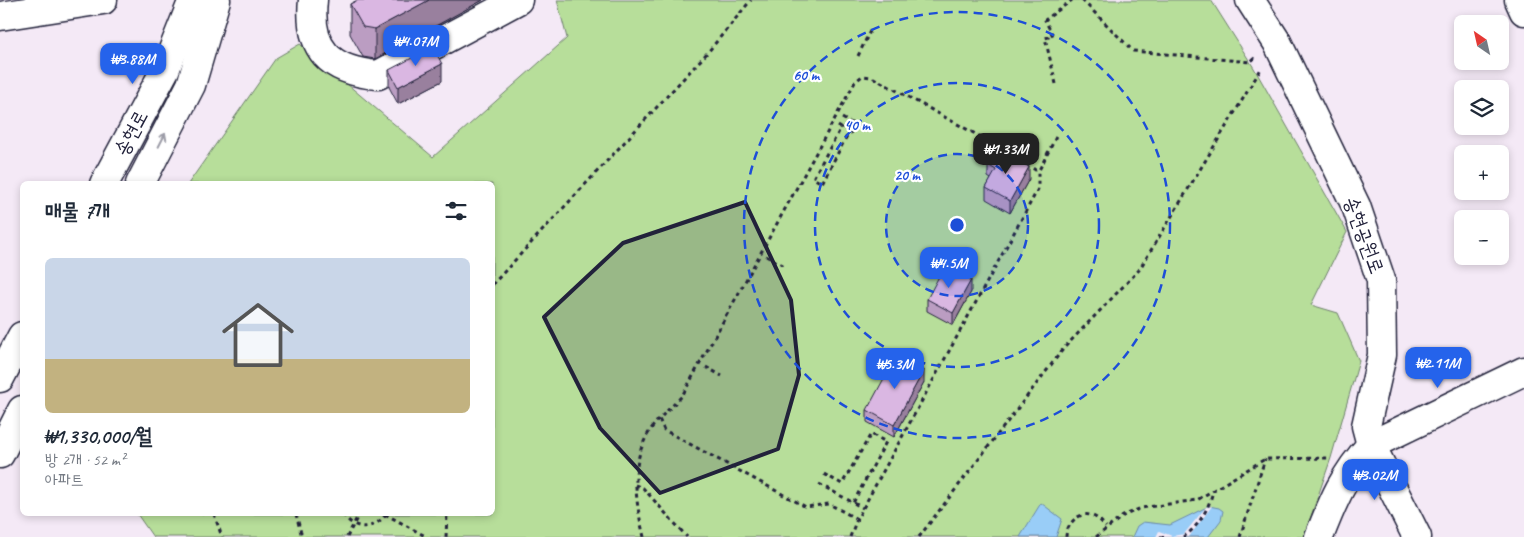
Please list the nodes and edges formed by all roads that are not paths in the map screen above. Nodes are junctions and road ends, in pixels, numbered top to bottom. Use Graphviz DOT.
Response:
graph roads {
  1 [pos="103,0"];
  2 [pos="193,0"];
  3 [pos="216,0"];
  4 [pos="313,0"];
  5 [pos="518,0"];
  6 [pos="1250,0"];
  7 [pos="1519,0"];
  8 [pos="1524,11"];
  9 [pos="0,16"];
  10 [pos="106,181"];
  11 [pos="142,181"];
  12 [pos="20,340"];
  13 [pos="1524,371"];
  14 [pos="0,378"];
  15 [pos="20,414"];
  16 [pos="1371,446"];
  17 [pos="0,454"];
  18 [pos="1319,537"];
  19 [pos="1417,537"];
  1 -- 9 [label="street"];
  2 -- 10 [label="street, 송현로"];
  11 -- 3 [label="street, 송현로, one-way"];
  4 -- 5 [label="street"];
  6 -- 16 [label="street, 송현공원로"];
  7 -- 8 [label="street"];
  12 -- 14 [label="street"];
  13 -- 16 [label="street"];
  15 -- 17 [label="street"];
  16 -- 18 [label="street"];
  16 -- 19 [label="street, 송현공원로"];
}
